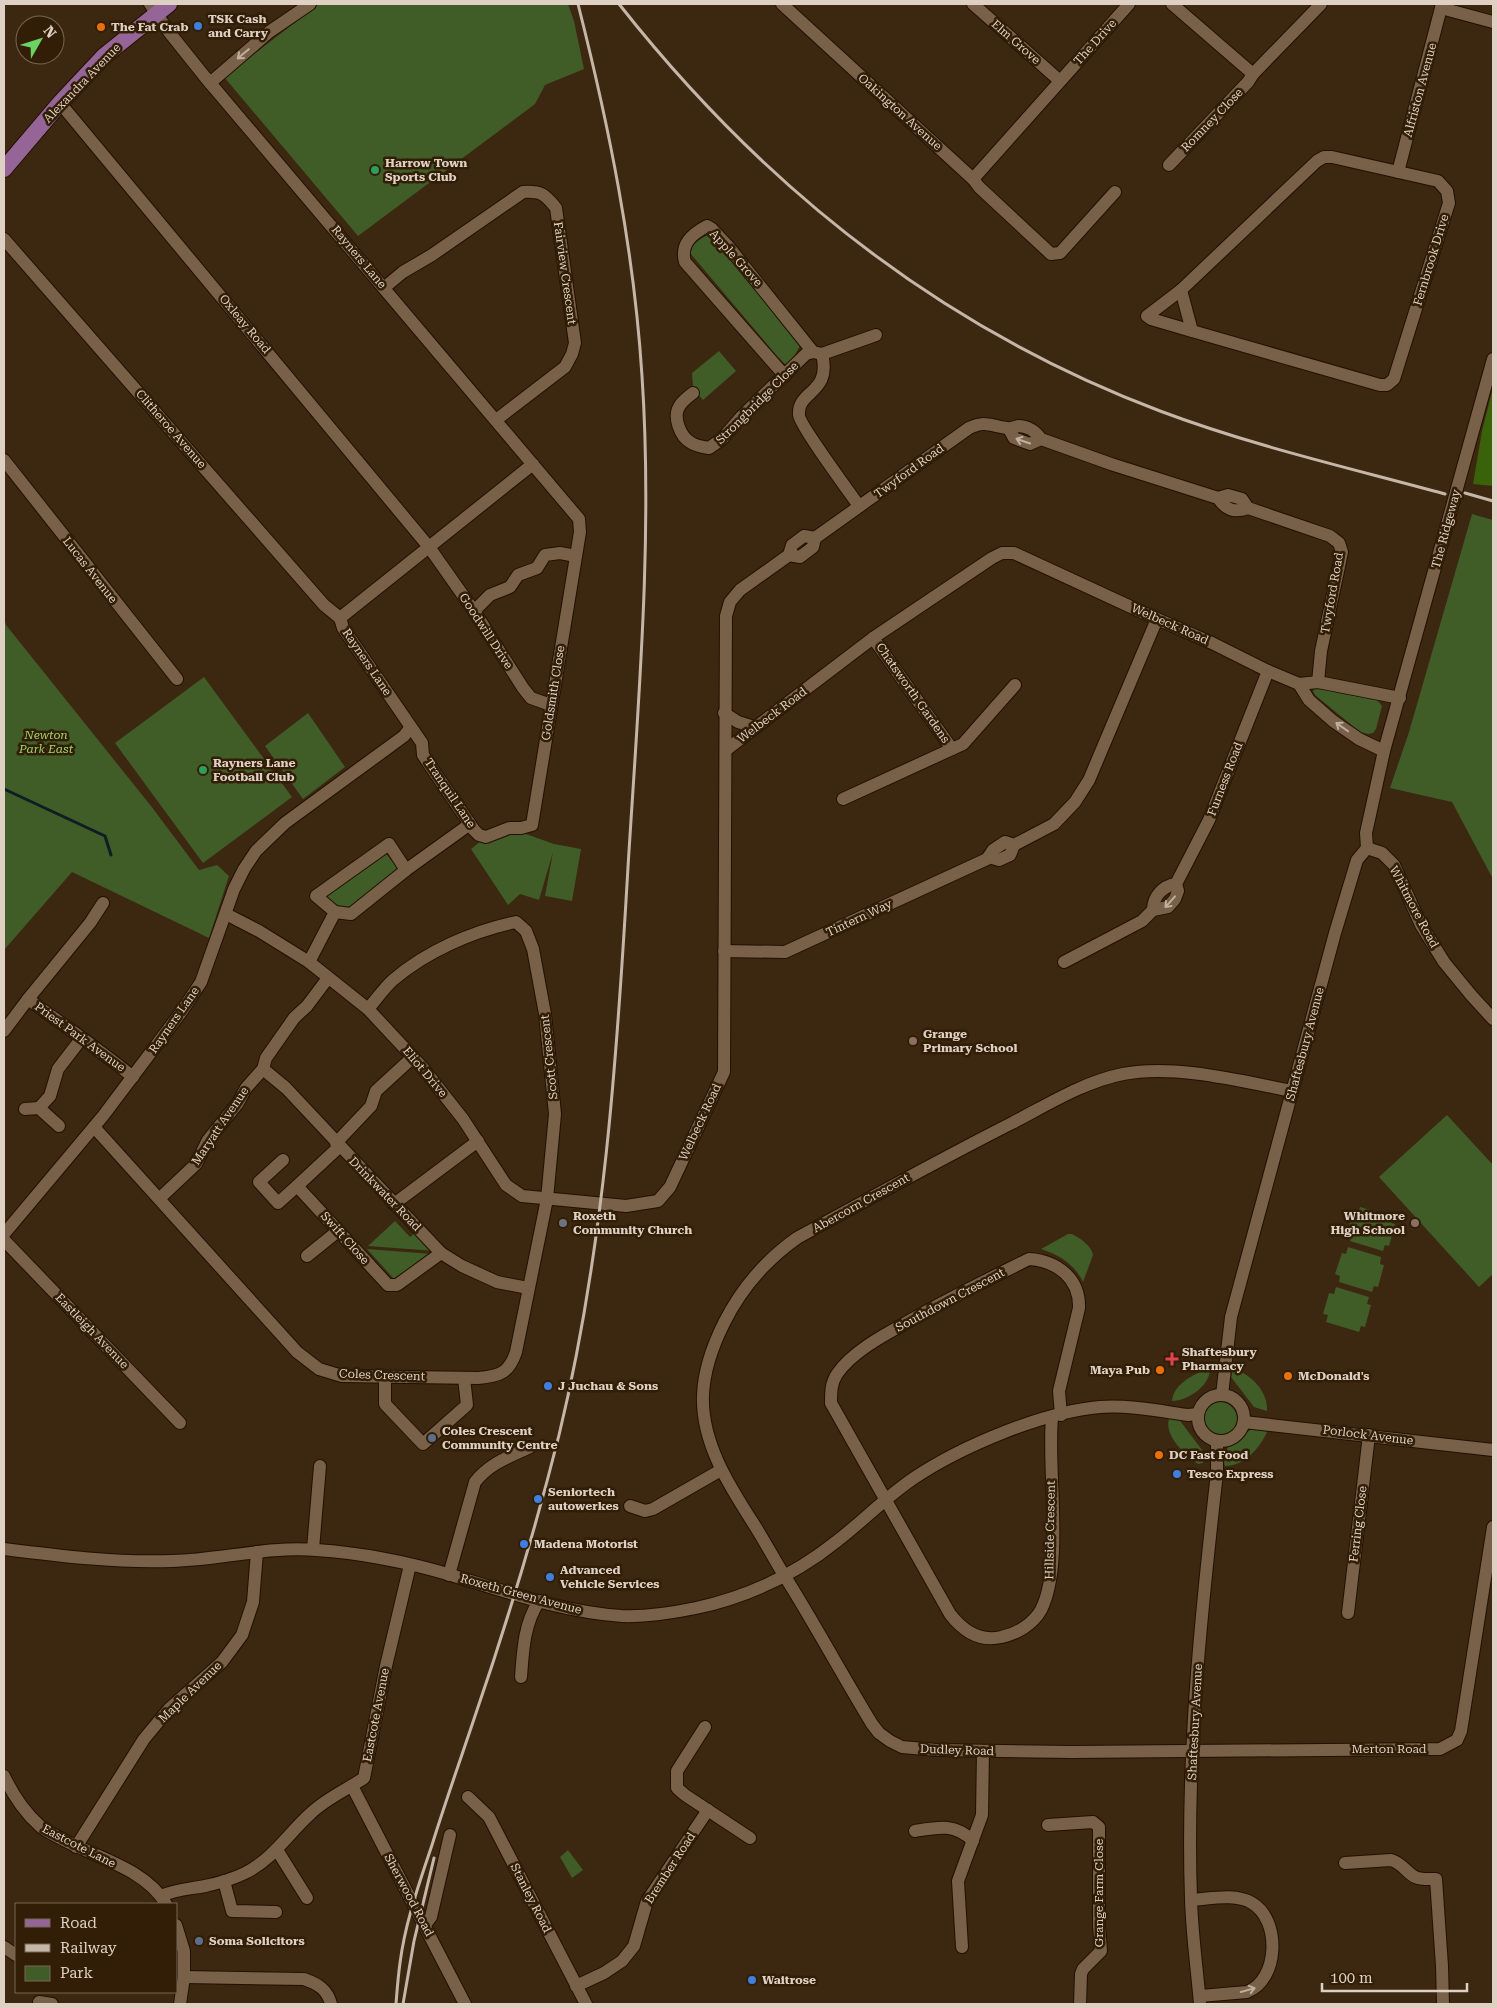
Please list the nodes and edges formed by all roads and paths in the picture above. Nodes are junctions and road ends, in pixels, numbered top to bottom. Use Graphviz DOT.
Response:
graph roads {
  1 [pos="310,4"];
  2 [pos="782,4"];
  3 [pos="973,4"];
  4 [pos="1129,4"];
  5 [pos="1172,4"];
  6 [pos="1321,4"];
  7 [pos="1442,6"];
  8 [pos="158,7"];
  9 [pos="1493,22"];
  10 [pos="1252,74"];
  11 [pos="1060,81"];
  12 [pos="210,83"];
  13 [pos="60,103"];
  14 [pos="1169,165"];
  15 [pos="4,169"];
  16 [pos="1398,172"];
  17 [pos="973,179"];
  18 [pos="1115,192"];
  19 [pos="4,239"];
  20 [pos="385,287"];
  21 [pos="1181,290"];
  22 [pos="1192,331"];
  23 [pos="876,335"];
  24 [pos="818,353"];
  25 [pos="1493,359"];
  26 [pos="785,376"];
  27 [pos="693,393"];
  28 [pos="496,420"];
  29 [pos="4,460"];
  30 [pos="533,464"];
  31 [pos="859,506"];
  32 [pos="429,546"];
  33 [pos="575,559"];
  34 [pos="474,611"];
  35 [pos="340,618"];
  36 [pos="1157,619"];
  37 [pos="873,638"];
  38 [pos="1268,672"];
  39 [pos="177,679"];
  40 [pos="1318,682"];
  41 [pos="1299,684"];
  42 [pos="1015,685"];
  43 [pos="1400,698"];
  44 [pos="551,706"];
  45 [pos="724,713"];
  46 [pos="754,727"];
  47 [pos="410,728"];
  48 [pos="952,749"];
  49 [pos="726,750"];
  50 [pos="1384,751"];
  51 [pos="843,799"];
  52 [pos="470,824"];
  53 [pos="532,825"];
  54 [pos="1367,848"];
  55 [pos="406,870"];
  56 [pos="103,903"];
  57 [pos="335,912"];
  58 [pos="226,914"];
  59 [pos="724,951"];
  60 [pos="309,962"];
  61 [pos="1064,962"];
  62 [pos="328,978"];
  63 [pos="28,999"];
  64 [pos="368,1009"];
  65 [pos="1493,1018"];
  66 [pos="4,1031"];
  67 [pos="80,1039"];
  68 [pos="413,1057"];
  69 [pos="263,1069"];
  70 [pos="133,1077"];
  71 [pos="1292,1091"];
  72 [pos="25,1108"];
  73 [pos="39,1108"];
  74 [pos="60,1126"];
  75 [pos="94,1127"];
  76 [pos="478,1141"];
  77 [pos="338,1145"];
  78 [pos="283,1160"];
  79 [pos="297,1186"];
  80 [pos="160,1198"];
  81 [pos="547,1199"];
  82 [pos="394,1204"];
  83 [pos="338,1230"];
  84 [pos="4,1234"];
  85 [pos="4,1240"];
  86 [pos="441,1253"];
  87 [pos="307,1256"];
  88 [pos="528,1288"];
  89 [pos="385,1377"];
  90 [pos="464,1378"];
  91 [pos="1222,1395"];
  92 [pos="1198,1414"];
  93 [pos="1056,1416"];
  94 [pos="1244,1422"];
  95 [pos="180,1423"];
  96 [pos="1369,1435"];
  97 [pos="1217,1441"];
  98 [pos="530,1447"];
  99 [pos="1493,1450"];
  100 [pos="320,1466"];
  101 [pos="721,1470"];
  102 [pos="885,1500"];
  103 [pos="630,1506"];
  104 [pos="1493,1527"];
  105 [pos="4,1549"];
  106 [pos="313,1549"];
  107 [pos="257,1552"];
  108 [pos="410,1565"];
  109 [pos="449,1575"];
  110 [pos="784,1576"];
  111 [pos="539,1601"];
  112 [pos="1348,1613"];
  113 [pos="521,1677"];
  114 [pos="706,1727"];
  115 [pos="1192,1750"];
  116 [pos="983,1751"];
  117 [pos="4,1776"];
  118 [pos="352,1786"];
  119 [pos="468,1797"];
  120 [pos="708,1810"];
  121 [pos="1048,1824"];
  122 [pos="915,1832"];
  123 [pos="450,1835"];
  124 [pos="750,1838"];
  125 [pos="973,1840"];
  126 [pos="76,1847"];
  127 [pos="277,1850"];
  128 [pos="1346,1863"];
  129 [pos="224,1881"];
  130 [pos="307,1898"];
  131 [pos="164,1900"];
  132 [pos="1191,1900"];
  133 [pos="276,1912"];
  134 [pos="425,1925"];
  135 [pos="178,1932"];
  136 [pos="4,1947"];
  137 [pos="962,1947"];
  138 [pos="15,1954"];
  139 [pos="184,1977"];
  140 [pos="576,1986"];
  141 [pos="38,1999"];
  142 [pos="1200,2000"];
  143 [pos="52,2004"];
  144 [pos="180,2004"];
  145 [pos="331,2004"];
  146 [pos="466,2004"];
  147 [pos="586,2004"];
  148 [pos="1080,2004"];
  149 [pos="1443,2004"];
  1 -- 12 [label="street, one-way"];
  2 -- 17 [label="street, Oakington Avenue"];
  3 -- 11 [label="street, Elm Grove"];
  4 -- 11 [label="street, The Drive"];
  5 -- 10 [label="street"];
  6 -- 10 [label="street, Romney Close"];
  7 -- 9 [label="street, Alfriston Avenue"];
  7 -- 16 [label="street, Alfriston Avenue"];
  8 -- 12 [label="street, Rayners Lane"];
  8 -- 13 [label="main road, Alexandra Avenue"];
  10 -- 14 [label="street, Romney Close"];
  11 -- 17 [label="street, The Drive"];
  12 -- 20 [label="street, Rayners Lane"];
  13 -- 15 [label="main road, Alexandra Avenue"];
  13 -- 32 [label="street, Oxleay Road"];
  16 -- 21 [label="street, Fernbrook Drive"];
  16 -- 22 [label="street, Fernbrook Drive"];
  17 -- 18 [label="street, Oakington Avenue"];
  19 -- 35 [label="street, Clitheroe Avenue"];
  20 -- 28 [label="street, Rayners Lane"];
  20 -- 28 [label="street, Fairview Crescent"];
  21 -- 22 [label="street"];
  21 -- 22 [label="street, Fernbrook Drive"];
  23 -- 24 [label="street"];
  24 -- 26 [label="street, Strongbridge Close"];
  24 -- 26 [label="street, Apple Grove"];
  24 -- 31 [label="street"];
  25 -- 43 [label="street, The Ridgeway"];
  26 -- 27 [label="street, Strongbridge Close"];
  28 -- 30 [label="street, Rayners Lane"];
  29 -- 39 [label="street, Lucas Avenue"];
  30 -- 32 [label="street, Rayners Lane"];
  30 -- 33 [label="street, Goldsmith Close"];
  31 -- 40 [label="street, Twyford Road"];
  31 -- 45 [label="street, Twyford Road"];
  32 -- 34 [label="street, Goodwill Drive"];
  32 -- 35 [label="street, Rayners Lane"];
  33 -- 34 [label="street"];
  33 -- 44 [label="street, Goldsmith Close"];
  34 -- 44 [label="street, Goodwill Drive"];
  35 -- 47 [label="street, Rayners Lane"];
  36 -- 37 [label="street, Welbeck Road"];
  36 -- 38 [label="street, Welbeck Road"];
  36 -- 59 [label="street, Tintern Way"];
  37 -- 46 [label="street, Welbeck Road"];
  37 -- 48 [label="street, Chatsworth Gardens"];
  38 -- 41 [label="street, Welbeck Road"];
  38 -- 61 [label="street, Furness Road"];
  40 -- 41 [label="street, Welbeck Road"];
  40 -- 43 [label="street, Welbeck Road"];
  50 -- 41 [label="street, one-way"];
  42 -- 48 [label="street, Chatsworth Gardens"];
  43 -- 50 [label="street, Shaftesbury Avenue"];
  44 -- 53 [label="street, Goldsmith Close"];
  45 -- 46 [label="street"];
  45 -- 49 [label="street, Twyford Road"];
  46 -- 49 [label="street, Welbeck Road"];
  47 -- 52 [label="street, Tranquil Lane"];
  47 -- 58 [label="street, Rayners Lane"];
  48 -- 51 [label="street, Chatsworth Gardens"];
  49 -- 59 [label="street, Welbeck Road"];
  50 -- 54 [label="street, Shaftesbury Avenue"];
  52 -- 53 [label="street, Tranquil Lane"];
  52 -- 55 [label="street"];
  54 -- 65 [label="street, Whitmore Road"];
  54 -- 71 [label="street, Shaftesbury Avenue"];
  55 -- 57 [label="street"];
  55 -- 57 [label="street"];
  56 -- 63 [label="street, Priest Park Avenue"];
  57 -- 60 [label="street"];
  58 -- 60 [label="street, Eliot Drive"];
  58 -- 70 [label="street, Rayners Lane"];
  59 -- 81 [label="street, Welbeck Road"];
  60 -- 62 [label="street, Eliot Drive"];
  62 -- 64 [label="street, Eliot Drive"];
  62 -- 69 [label="street, Maryatt Avenue"];
  63 -- 66 [label="street"];
  63 -- 67 [label="street, Priest Park Avenue"];
  64 -- 68 [label="street, Eliot Drive"];
  64 -- 81 [label="street, Scott Crescent"];
  67 -- 70 [label="street, Priest Park Avenue"];
  67 -- 73 [label="street"];
  68 -- 76 [label="street, Eliot Drive"];
  68 -- 77 [label="street"];
  69 -- 77 [label="street, Drinkwater Road"];
  69 -- 80 [label="street, Maryatt Avenue"];
  70 -- 75 [label="street, Rayners Lane"];
  71 -- 91 [label="street, Shaftesbury Avenue"];
  71 -- 101 [label="street, Abercorn Crescent"];
  72 -- 73 [label="street"];
  73 -- 74 [label="street"];
  75 -- 80 [label="street, Coles Crescent"];
  75 -- 84 [label="street, Rayners Lane"];
  76 -- 81 [label="street, Eliot Drive"];
  76 -- 82 [label="street"];
  77 -- 79 [label="street"];
  77 -- 82 [label="street, Drinkwater Road"];
  78 -- 79 [label="street"];
  79 -- 83 [label="street, Swift Close"];
  80 -- 89 [label="street, Coles Crescent"];
  81 -- 88 [label="street, Coles Crescent"];
  82 -- 86 [label="street, Drinkwater Road"];
  83 -- 86 [label="street, Swift Close"];
  83 -- 87 [label="street"];
  85 -- 95 [label="street, Eastleigh Avenue"];
  86 -- 88 [label="street, Drinkwater Road"];
  88 -- 90 [label="street, Coles Crescent"];
  89 -- 90 [label="street, Coles Crescent"];
  89 -- 90 [label="street"];
  91 -- 92 [label="street"];
  91 -- 94 [label="street"];
  92 -- 93 [label="street, Roxeth Green Avenue"];
  92 -- 97 [label="street"];
  93 -- 102 [label="street, Roxeth Green Avenue"];
  93 -- 102 [label="street, Hillside Crescent"];
  93 -- 102 [label="street, Southdown Crescent"];
  94 -- 96 [label="street, Porlock Avenue"];
  94 -- 97 [label="street"];
  96 -- 99 [label="street, Porlock Avenue"];
  96 -- 112 [label="street, Ferring Close"];
  97 -- 115 [label="street, Shaftesbury Avenue"];
  98 -- 109 [label="street"];
  100 -- 106 [label="street"];
  101 -- 103 [label="street"];
  101 -- 110 [label="street, Abercorn Crescent"];
  102 -- 110 [label="street, Roxeth Green Avenue"];
  104 -- 115 [label="street, Merton Road"];
  105 -- 107 [label="street, Roxeth Green Avenue"];
  106 -- 107 [label="street, Roxeth Green Avenue"];
  106 -- 108 [label="street, Roxeth Green Avenue"];
  107 -- 126 [label="street, Maple Avenue"];
  108 -- 109 [label="street, Roxeth Green Avenue"];
  108 -- 118 [label="street, Eastcote Avenue"];
  109 -- 111 [label="street, Roxeth Green Avenue"];
  110 -- 111 [label="street, Roxeth Green Avenue"];
  110 -- 116 [label="street, Dudley Road"];
  111 -- 113 [label="street"];
  114 -- 120 [label="street"];
  115 -- 116 [label="street, Dudley Road"];
  115 -- 132 [label="street, Shaftesbury Avenue"];
  116 -- 125 [label="street"];
  117 -- 126 [label="street, Eastcote Lane"];
  118 -- 127 [label="street, Eastcote Avenue"];
  118 -- 134 [label="street, Sherwood Road"];
  119 -- 140 [label="street, Stanley Road"];
  120 -- 124 [label="street"];
  120 -- 140 [label="street, Brember Road"];
  121 -- 148 [label="street, Grange Farm Close"];
  122 -- 125 [label="street"];
  123 -- 134 [label="street"];
  125 -- 137 [label="street"];
  126 -- 131 [label="street, Eastcote Lane"];
  127 -- 129 [label="street, Eastcote Avenue"];
  127 -- 130 [label="street"];
  128 -- 149 [label="street"];
  129 -- 131 [label="street, Eastcote Avenue"];
  129 -- 133 [label="street"];
  132 -- 142 [label="street, Shaftesbury Avenue"];
  142 -- 132 [label="street, one-way"];
  134 -- 146 [label="street, Sherwood Road"];
  135 -- 139 [label="street"];
  136 -- 138 [label="street"];
  139 -- 144 [label="street"];
  139 -- 145 [label="street"];
  140 -- 147 [label="street, Stanley Road"];
  141 -- 143 [label="street"];
}
